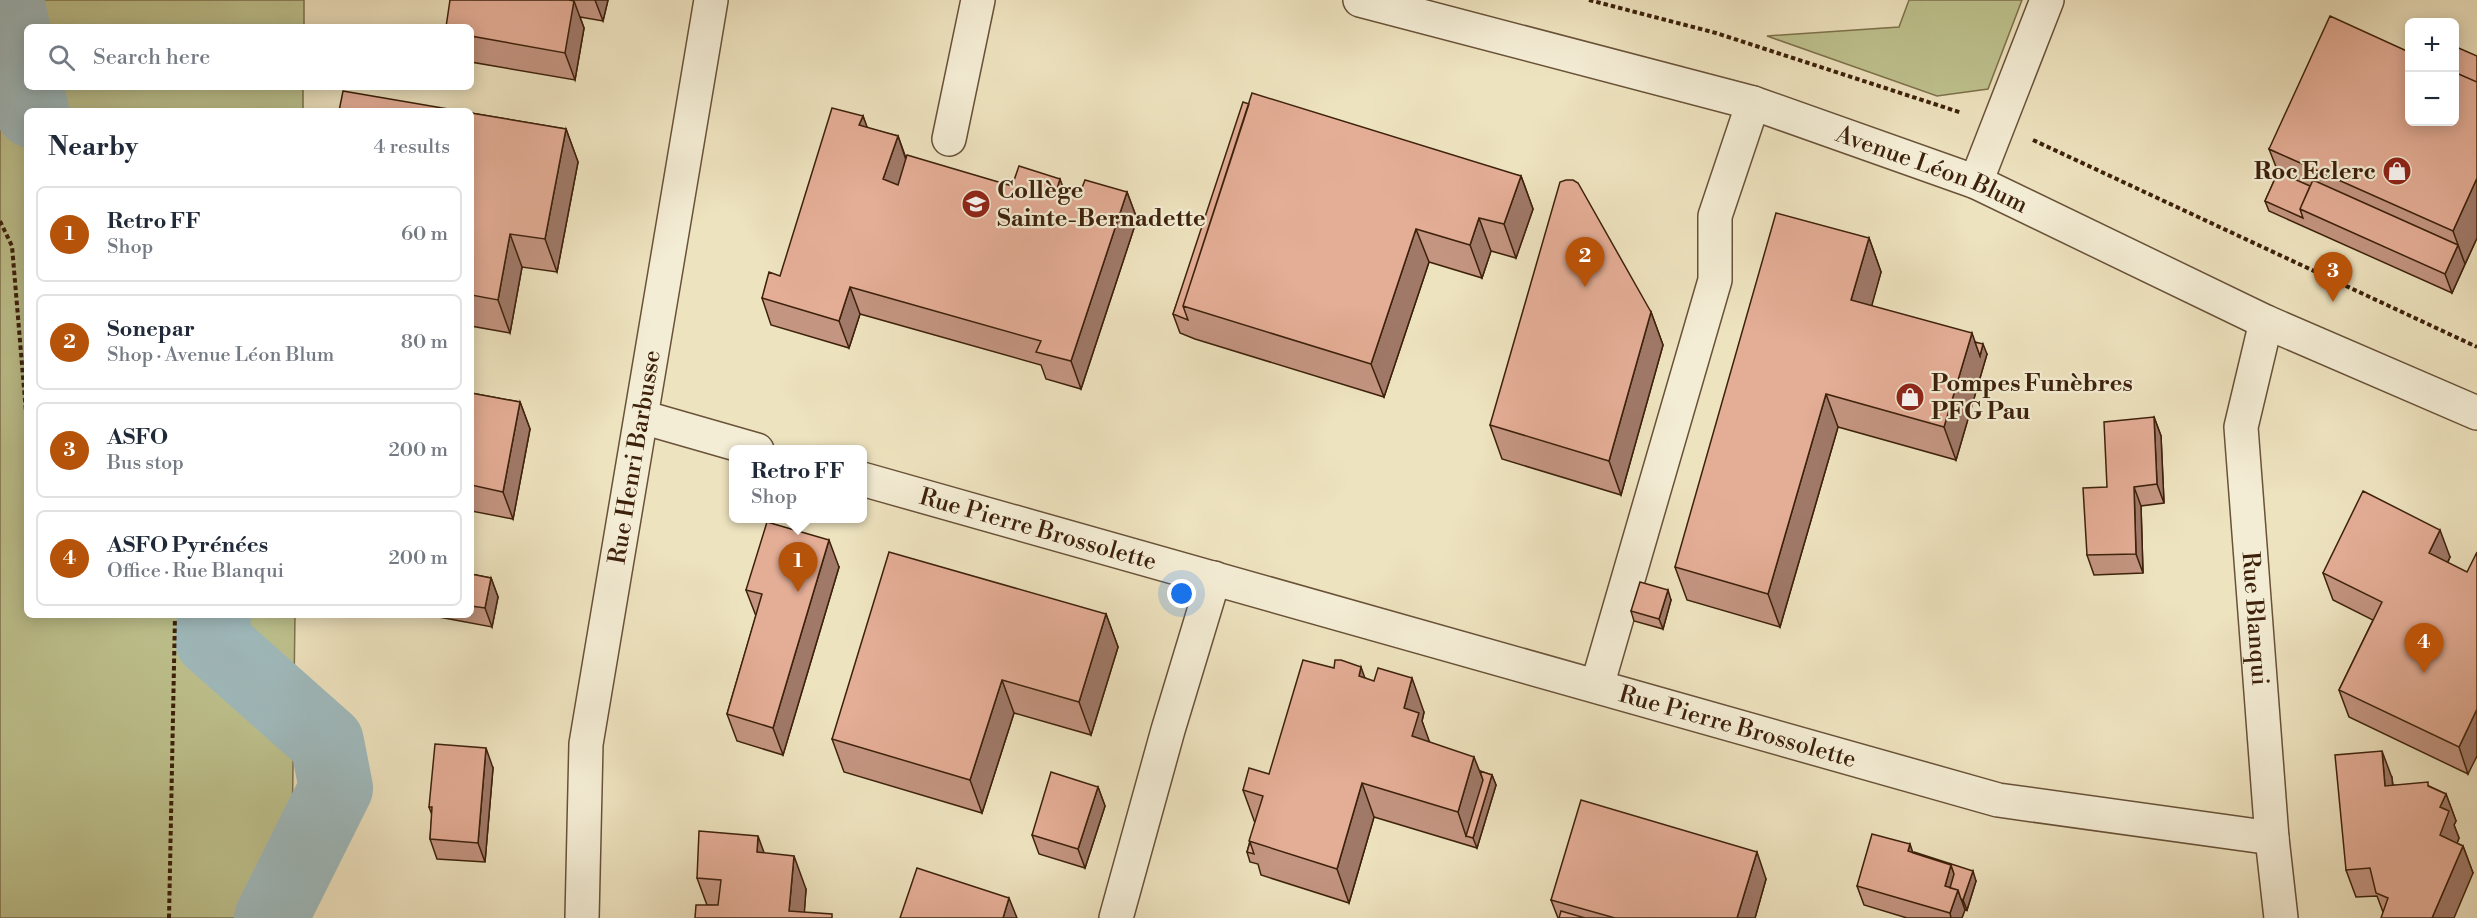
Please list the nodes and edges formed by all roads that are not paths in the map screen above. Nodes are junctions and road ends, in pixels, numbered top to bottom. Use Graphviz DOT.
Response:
graph roads {
  1 [pos="711,0"];
  2 [pos="978,0"];
  3 [pos="1360,0"];
  4 [pos="2047,0"];
  5 [pos="1753,103"];
  6 [pos="950,139"];
  7 [pos="1976,182"];
  8 [pos="2266,322"];
  9 [pos="2477,413"];
  10 [pos="642,417"];
  11 [pos="739,445"];
  12 [pos="867,480"];
  13 [pos="1214,578"];
  14 [pos="1597,686"];
  15 [pos="2272,838"];
  16 [pos="582,918"];
  17 [pos="1116,918"];
  18 [pos="2282,918"];
  1 -- 10 [label="street, Rue Henri Barbusse"];
  2 -- 6 [label="street"];
  3 -- 5 [label="street, Avenue Léon Blum"];
  4 -- 7 [label="street"];
  5 -- 7 [label="street, Avenue Léon Blum"];
  5 -- 14 [label="street"];
  7 -- 8 [label="street, Avenue Léon Blum"];
  8 -- 9 [label="street, Avenue Léon Blum"];
  8 -- 15 [label="street, Rue Blanqui"];
  10 -- 11 [label="street"];
  10 -- 16 [label="street, Rue Henri Barbusse"];
  12 -- 13 [label="street, Rue Pierre Brossolette"];
  13 -- 14 [label="street, Rue Pierre Brossolette"];
  13 -- 17 [label="street"];
  14 -- 15 [label="street, Rue Pierre Brossolette"];
  15 -- 18 [label="street, Rue Blanqui"];
}
